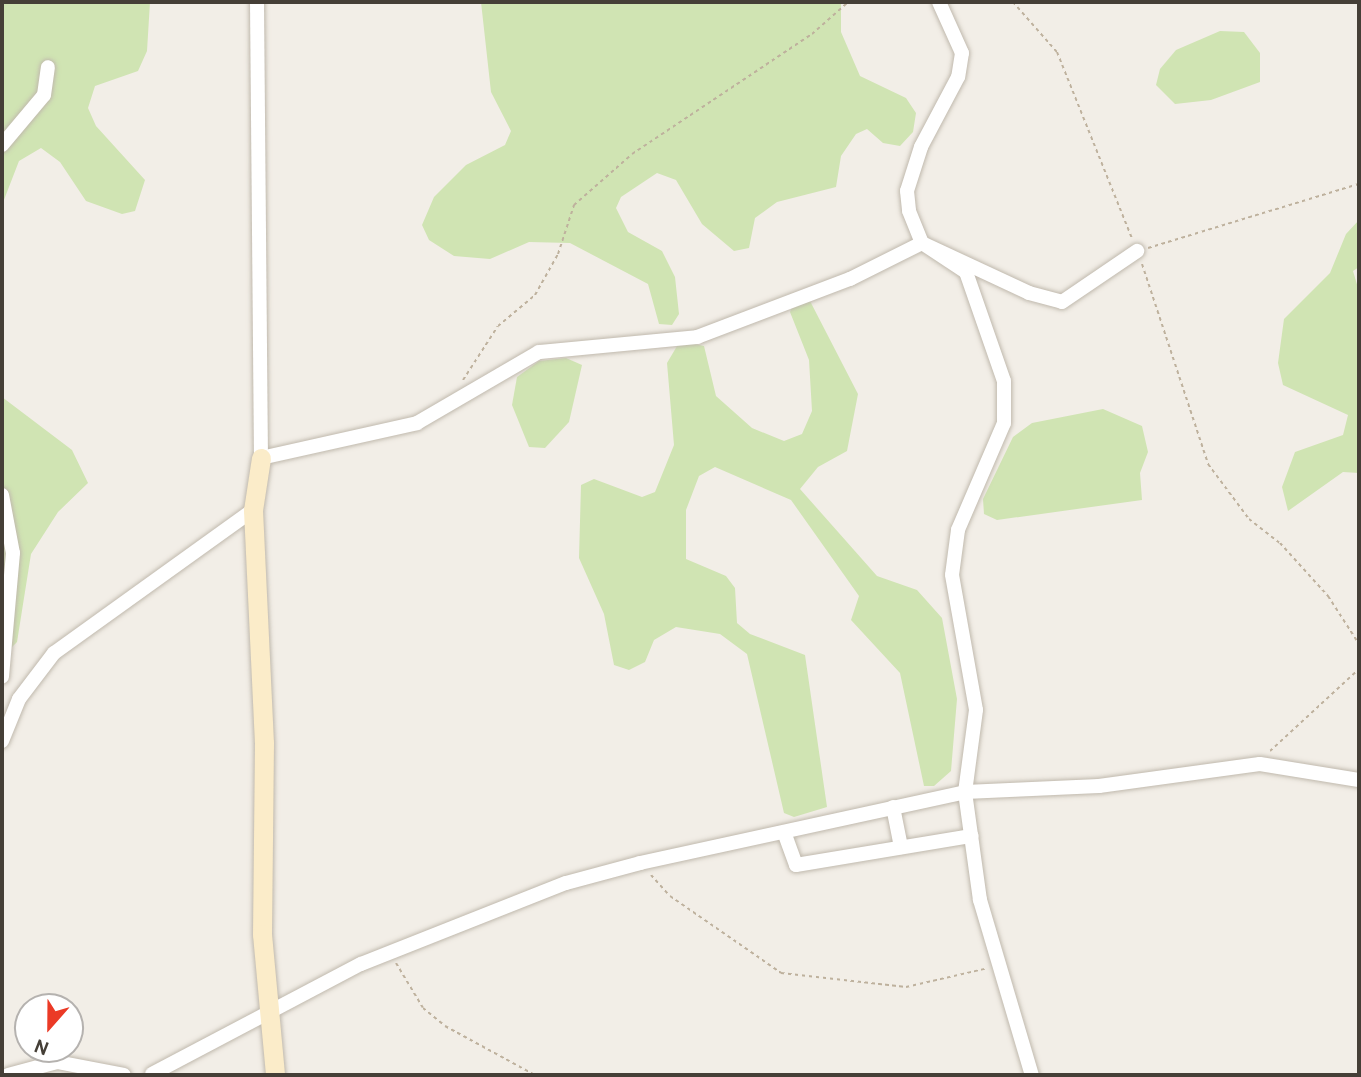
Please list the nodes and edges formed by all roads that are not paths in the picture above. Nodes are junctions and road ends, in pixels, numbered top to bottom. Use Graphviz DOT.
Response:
graph roads {
  1 [pos="257,2"];
  2 [pos="939,2"];
  3 [pos="48,67"];
  4 [pos="2,145"];
  5 [pos="922,243"];
  6 [pos="1137,251"];
  7 [pos="261,458"];
  8 [pos="2,495"];
  9 [pos="253,510"];
  10 [pos="2,677"];
  11 [pos="6,713"];
  12 [pos="2,741"];
  13 [pos="1359,780"];
  14 [pos="965,792"];
  15 [pos="894,807"];
  16 [pos="784,832"];
  17 [pos="972,836"];
  18 [pos="901,847"];
  19 [pos="266,1017"];
  20 [pos="8,1075"];
  21 [pos="124,1075"];
  22 [pos="150,1075"];
  23 [pos="275,1075"];
  24 [pos="1032,1075"];
  1 -- 7 [label="street"];
  2 -- 5 [label="street"];
  3 -- 4 [label="street"];
  5 -- 6 [label="street"];
  5 -- 7 [label="street"];
  5 -- 14 [label="street"];
  7 -- 9 [label="street"];
  8 -- 10 [label="street"];
  9 -- 11 [label="street"];
  9 -- 19 [label="street"];
  11 -- 12 [label="street"];
  13 -- 14 [label="street"];
  14 -- 15 [label="street"];
  14 -- 17 [label="street"];
  15 -- 16 [label="street"];
  15 -- 18 [label="street"];
  16 -- 18 [label="street"];
  16 -- 19 [label="street"];
  17 -- 18 [label="street"];
  17 -- 24 [label="street"];
  19 -- 22 [label="street"];
  19 -- 23 [label="street"];
  20 -- 21 [label="street"];
}
